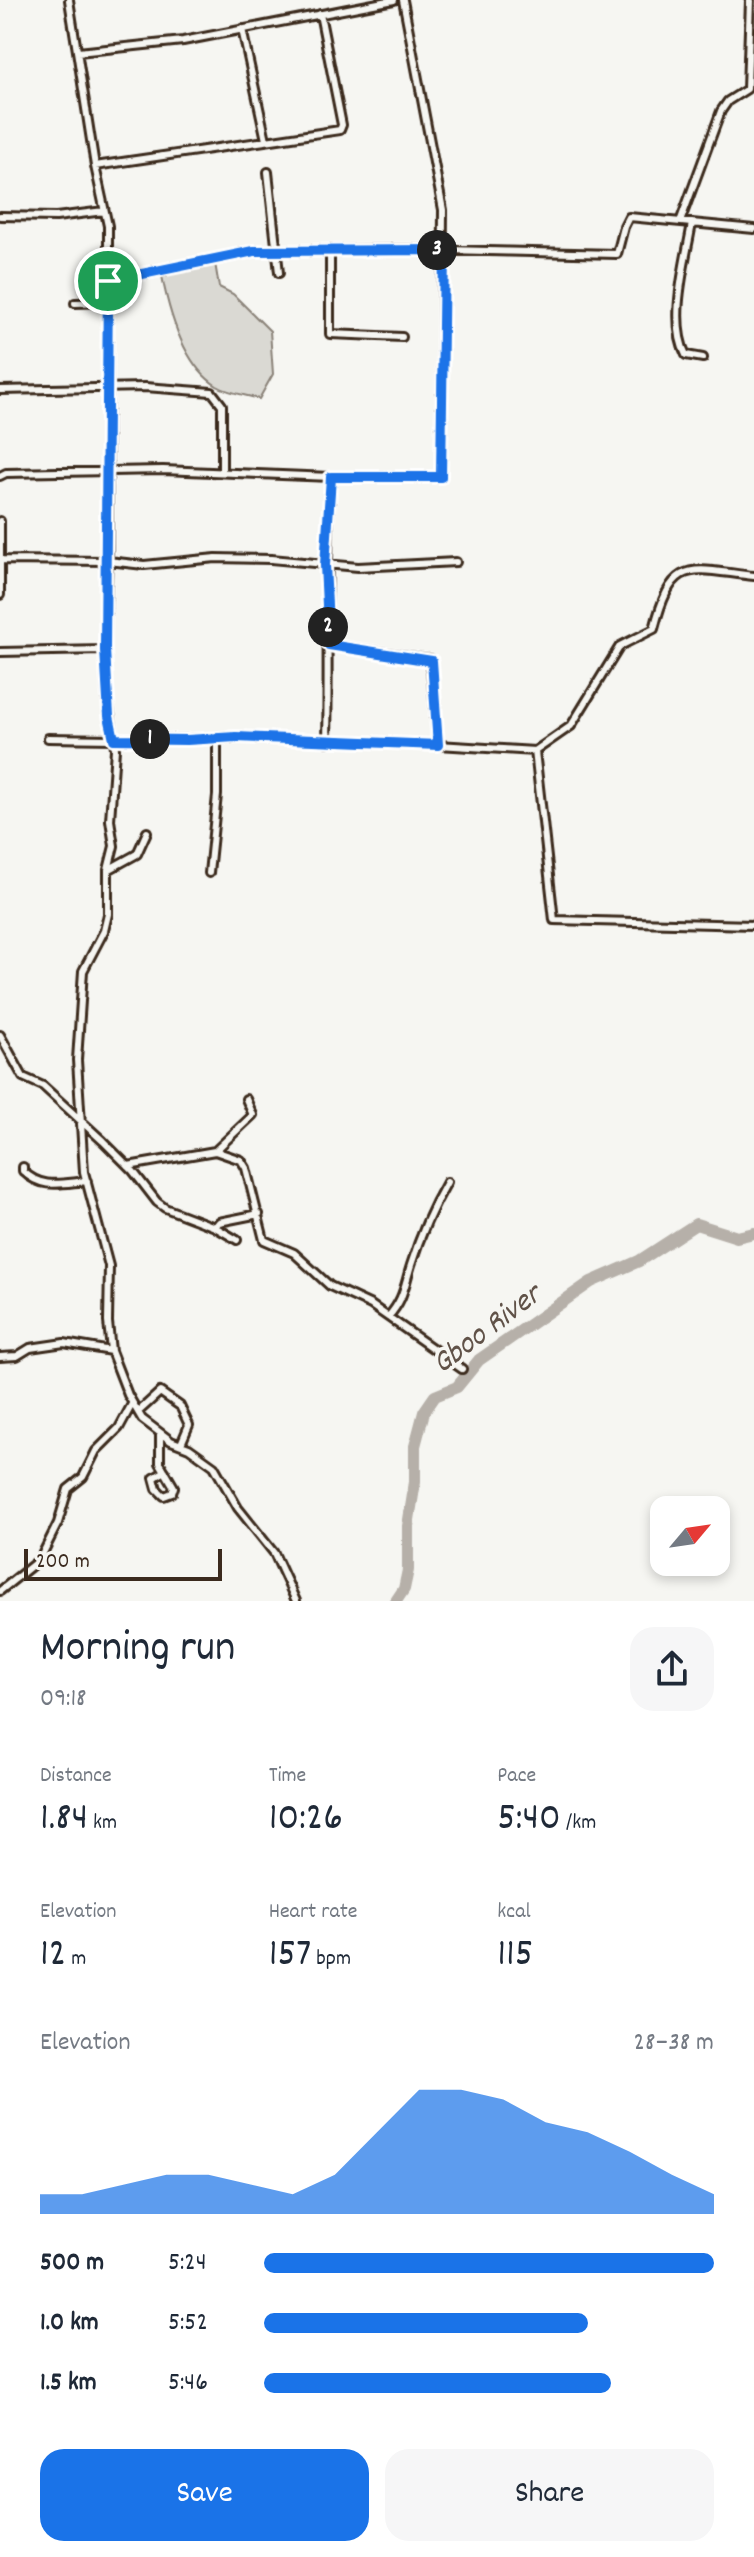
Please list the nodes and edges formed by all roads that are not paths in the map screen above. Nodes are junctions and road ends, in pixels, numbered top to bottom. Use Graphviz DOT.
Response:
graph roads {
  1 [pos="69,0"];
  2 [pos="394,0"];
  3 [pos="403,0"];
  4 [pos="750,0"];
  5 [pos="320,14"];
  6 [pos="242,29"];
  7 [pos="78,52"];
  8 [pos="750,90"];
  9 [pos="266,140"];
  10 [pos="95,166"];
  11 [pos="268,172"];
  12 [pos="104,211"];
  13 [pos="0,216"];
  14 [pos="680,222"];
  15 [pos="692,223"];
  16 [pos="754,229"];
  17 [pos="444,250"];
  18 [pos="278,251"];
  19 [pos="330,251"];
  20 [pos="279,273"];
  21 [pos="108,281"];
  22 [pos="109,302"];
  23 [pos="75,303"];
  24 [pos="402,337"];
  25 [pos="703,358"];
  26 [pos="0,390"];
  27 [pos="107,390"];
  28 [pos="222,471"];
  29 [pos="109,473"];
  30 [pos="0,476"];
  31 [pos="331,477"];
  32 [pos="0,521"];
  33 [pos="0,560"];
  34 [pos="108,561"];
  35 [pos="456,562"];
  36 [pos="325,565"];
  37 [pos="754,576"];
  38 [pos="0,595"];
  39 [pos="329,645"];
  40 [pos="105,650"];
  41 [pos="0,652"];
  42 [pos="48,738"];
  43 [pos="114,739"];
  44 [pos="217,739"];
  45 [pos="327,742"];
  46 [pos="438,745"];
  47 [pos="535,751"];
  48 [pos="147,832"];
  49 [pos="108,870"];
  50 [pos="209,873"];
  51 [pos="754,925"];
  52 [pos="0,1035"];
  53 [pos="246,1099"];
  54 [pos="80,1120"];
  55 [pos="215,1151"];
  56 [pos="128,1166"];
  57 [pos="23,1167"];
  58 [pos="87,1181"];
  59 [pos="447,1182"];
  60 [pos="259,1214"];
  61 [pos="215,1227"];
  62 [pos="237,1240"];
  63 [pos="388,1317"];
  64 [pos="111,1351"];
  65 [pos="0,1357"];
  66 [pos="462,1369"];
  67 [pos="132,1404"];
  68 [pos="138,1412"];
  69 [pos="160,1433"];
  70 [pos="181,1444"];
  71 [pos="165,1471"];
  72 [pos="0,1591"];
  73 [pos="296,1601"];
  1 -- 7 [label="street"];
  2 -- 5 [label="street"];
  3 -- 17 [label="street"];
  4 -- 8 [label="street"];
  5 -- 6 [label="street"];
  5 -- 9 [label="street"];
  6 -- 7 [label="street"];
  6 -- 9 [label="street"];
  7 -- 10 [label="street"];
  8 -- 14 [label="street"];
  9 -- 10 [label="street"];
  10 -- 12 [label="street"];
  11 -- 18 [label="street"];
  12 -- 13 [label="street"];
  12 -- 21 [label="street"];
  14 -- 15 [label="street"];
  14 -- 17 [label="street"];
  15 -- 16 [label="street"];
  15 -- 25 [label="street"];
  17 -- 19 [label="street"];
  17 -- 31 [label="street"];
  18 -- 19 [label="street"];
  18 -- 20 [label="street"];
  18 -- 21 [label="street"];
  19 -- 24 [label="street"];
  21 -- 22 [label="street"];
  22 -- 23 [label="street"];
  22 -- 27 [label="street"];
  26 -- 27 [label="street"];
  27 -- 28 [label="street"];
  27 -- 29 [label="street"];
  28 -- 29 [label="street"];
  28 -- 31 [label="street"];
  29 -- 30 [label="street"];
  29 -- 34 [label="street"];
  31 -- 36 [label="street"];
  32 -- 33 [label="street"];
  33 -- 34 [label="street"];
  33 -- 38 [label="street"];
  34 -- 36 [label="street"];
  34 -- 40 [label="street"];
  35 -- 36 [label="street"];
  36 -- 39 [label="street"];
  37 -- 47 [label="street"];
  39 -- 45 [label="street"];
  39 -- 46 [label="street"];
  40 -- 41 [label="street"];
  40 -- 43 [label="street"];
  42 -- 43 [label="street"];
  43 -- 44 [label="street"];
  43 -- 49 [label="street"];
  44 -- 45 [label="street"];
  44 -- 50 [label="street"];
  45 -- 46 [label="street"];
  46 -- 47 [label="street"];
  47 -- 51 [label="street"];
  48 -- 49 [label="street"];
  49 -- 54 [label="street"];
  52 -- 54 [label="street"];
  53 -- 55 [label="street"];
  54 -- 56 [label="street"];
  54 -- 58 [label="street"];
  55 -- 56 [label="street"];
  55 -- 60 [label="street"];
  56 -- 61 [label="street"];
  57 -- 58 [label="street"];
  58 -- 64 [label="street"];
  59 -- 63 [label="street"];
  60 -- 61 [label="street"];
  60 -- 63 [label="street"];
  61 -- 62 [label="street"];
  63 -- 66 [label="street"];
  64 -- 65 [label="street"];
  64 -- 67 [label="street"];
  67 -- 68 [label="street"];
  67 -- 72 [label="street"];
  68 -- 69 [label="street"];
  68 -- 70 [label="street"];
  69 -- 70 [label="street"];
  69 -- 71 [label="street"];
  70 -- 73 [label="street"];
}
